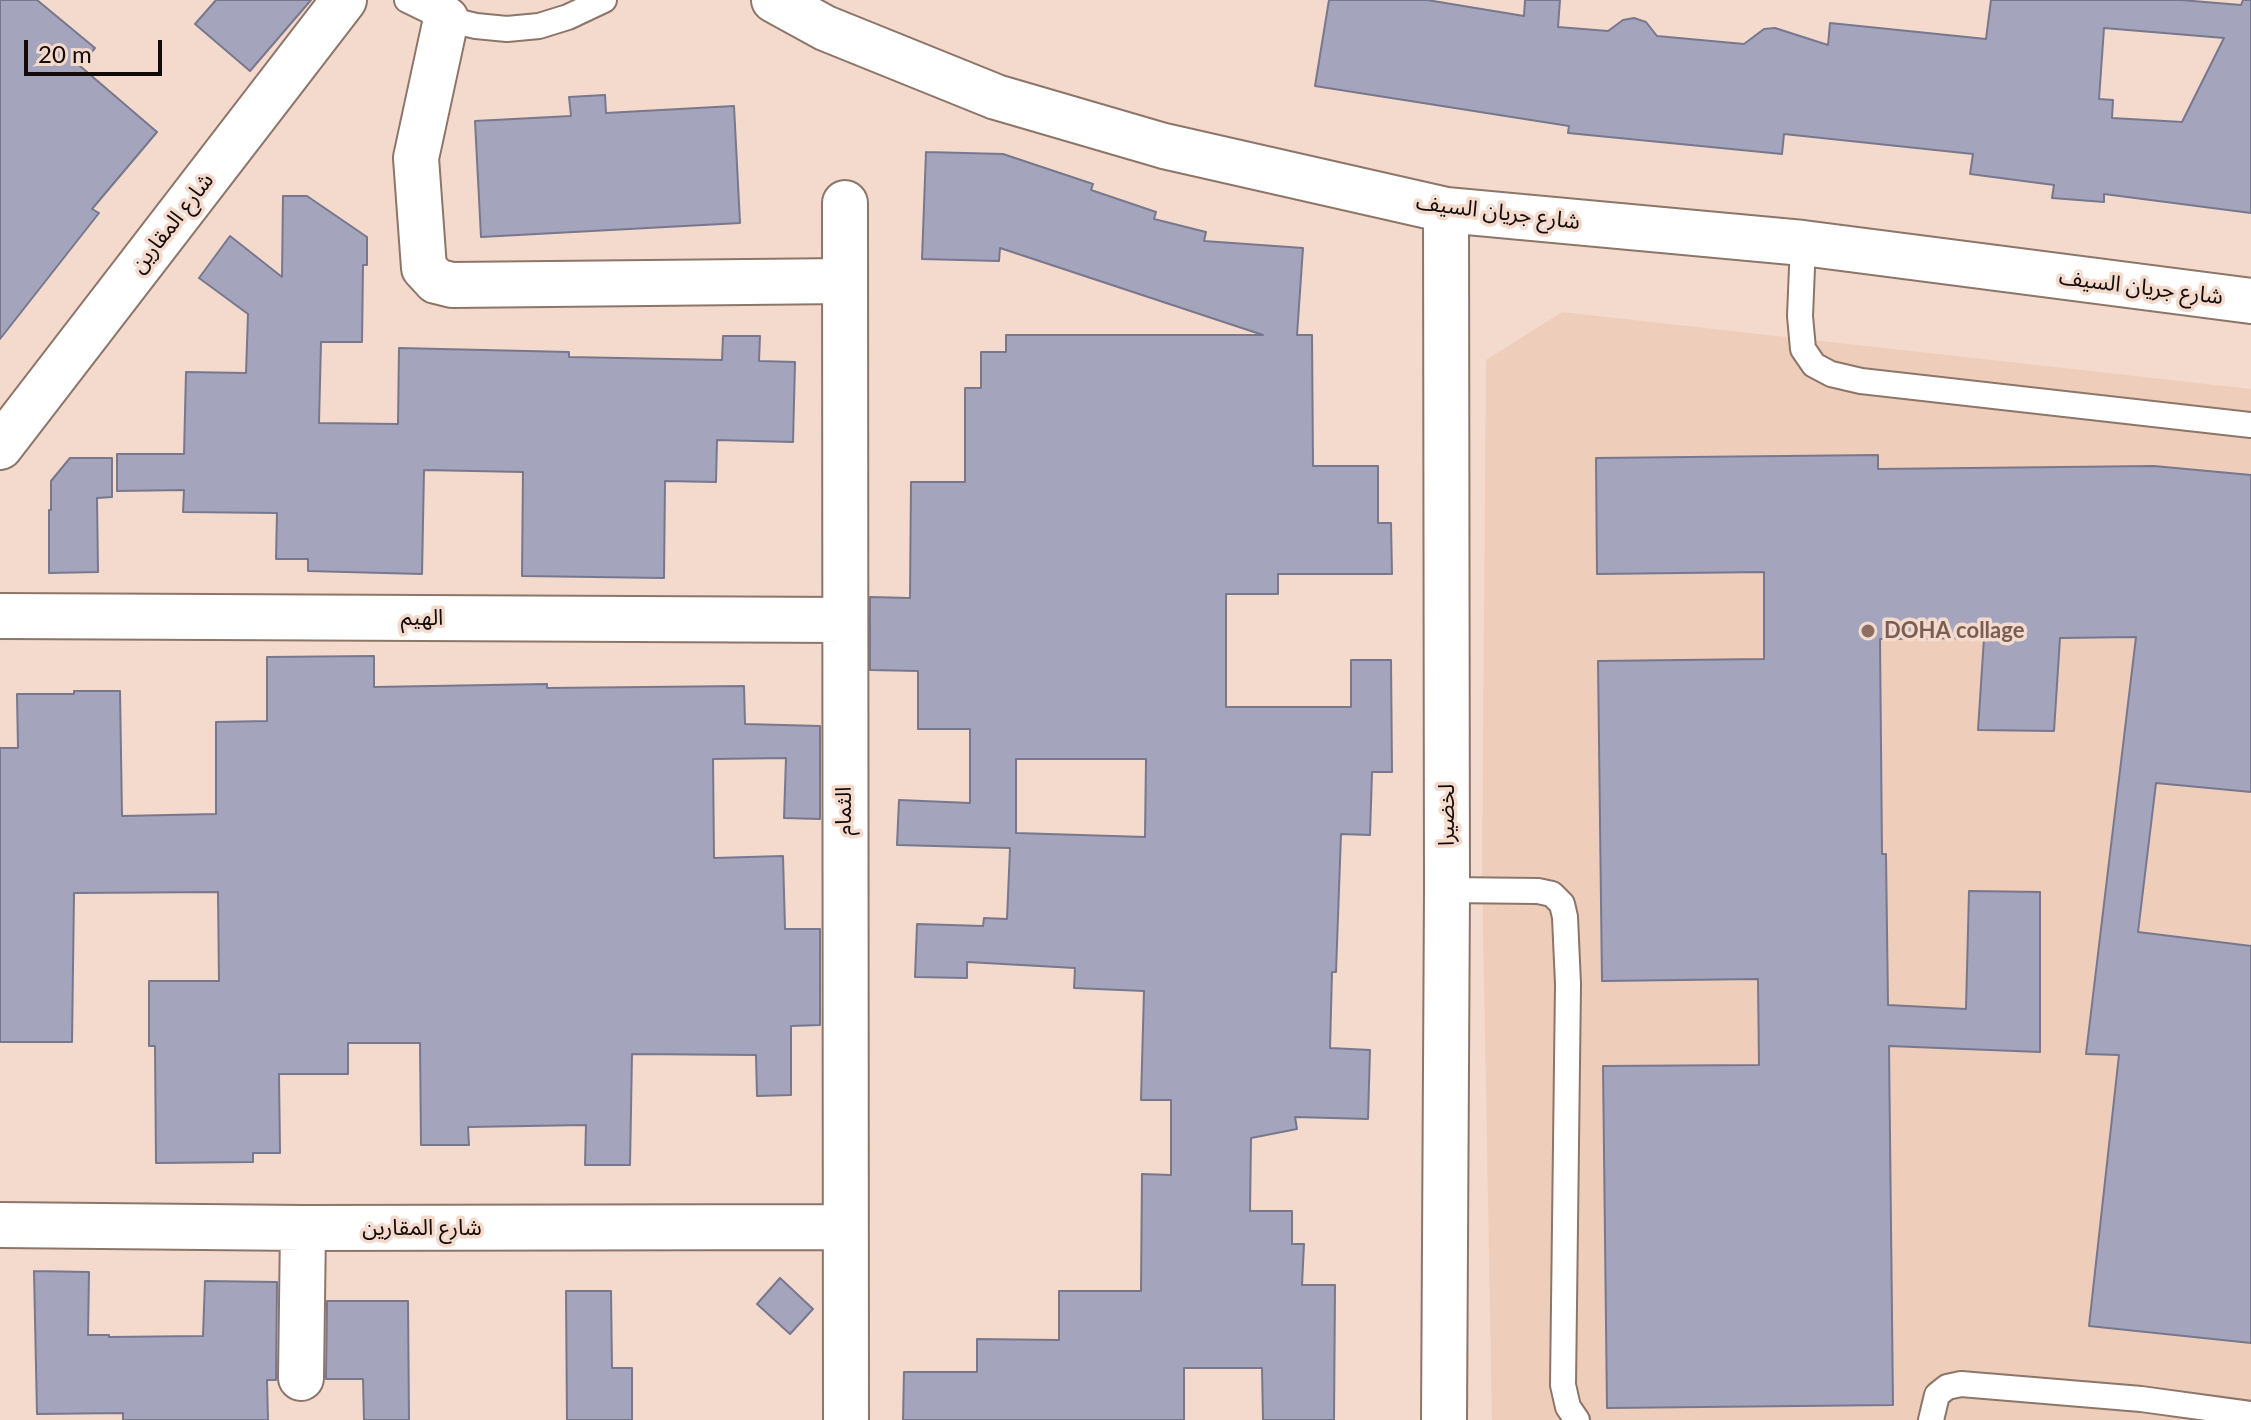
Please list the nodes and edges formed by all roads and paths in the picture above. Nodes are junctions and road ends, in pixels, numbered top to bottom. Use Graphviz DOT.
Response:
graph roads {
  1 [pos="344,0"];
  2 [pos="407,0"];
  3 [pos="604,0"];
  4 [pos="774,0"];
  5 [pos="446,19"];
  6 [pos="845,203"];
  7 [pos="1446,210"];
  8 [pos="1803,243"];
  9 [pos="845,281"];
  10 [pos="2251,301"];
  11 [pos="2251,425"];
  12 [pos="0,447"];
  13 [pos="0,616"];
  14 [pos="844,620"];
  15 [pos="1447,890"];
  16 [pos="0,1225"];
  17 [pos="845,1227"];
  18 [pos="303,1228"];
  19 [pos="301,1378"];
  20 [pos="2251,1414"];
  21 [pos="846,1420"];
  22 [pos="1444,1420"];
  23 [pos="1577,1420"];
  24 [pos="1931,1420"];
  1 -- 12 [label="street, شارع المقارين"];
  2 -- 5 [label="lane"];
  3 -- 5 [label="lane"];
  4 -- 7 [label="street, شارع جريان السيف"];
  5 -- 9 [label="street"];
  6 -- 9 [label="street, الثمام"];
  7 -- 8 [label="street, شارع جريان السيف"];
  7 -- 15 [label="street, لخضيرا"];
  8 -- 10 [label="street, شارع جريان السيف"];
  8 -- 11 [label="lane"];
  9 -- 14 [label="street, الثمام"];
  13 -- 14 [label="street, الهيم"];
  14 -- 17 [label="street, الثمام"];
  15 -- 22 [label="street, لخضيرا"];
  15 -- 23 [label="lane"];
  16 -- 18 [label="street, شارع المقارين"];
  17 -- 18 [label="street, شارع المقارين"];
  17 -- 21 [label="street, الثمام"];
  18 -- 19 [label="street"];
  20 -- 24 [label="lane"];
}
